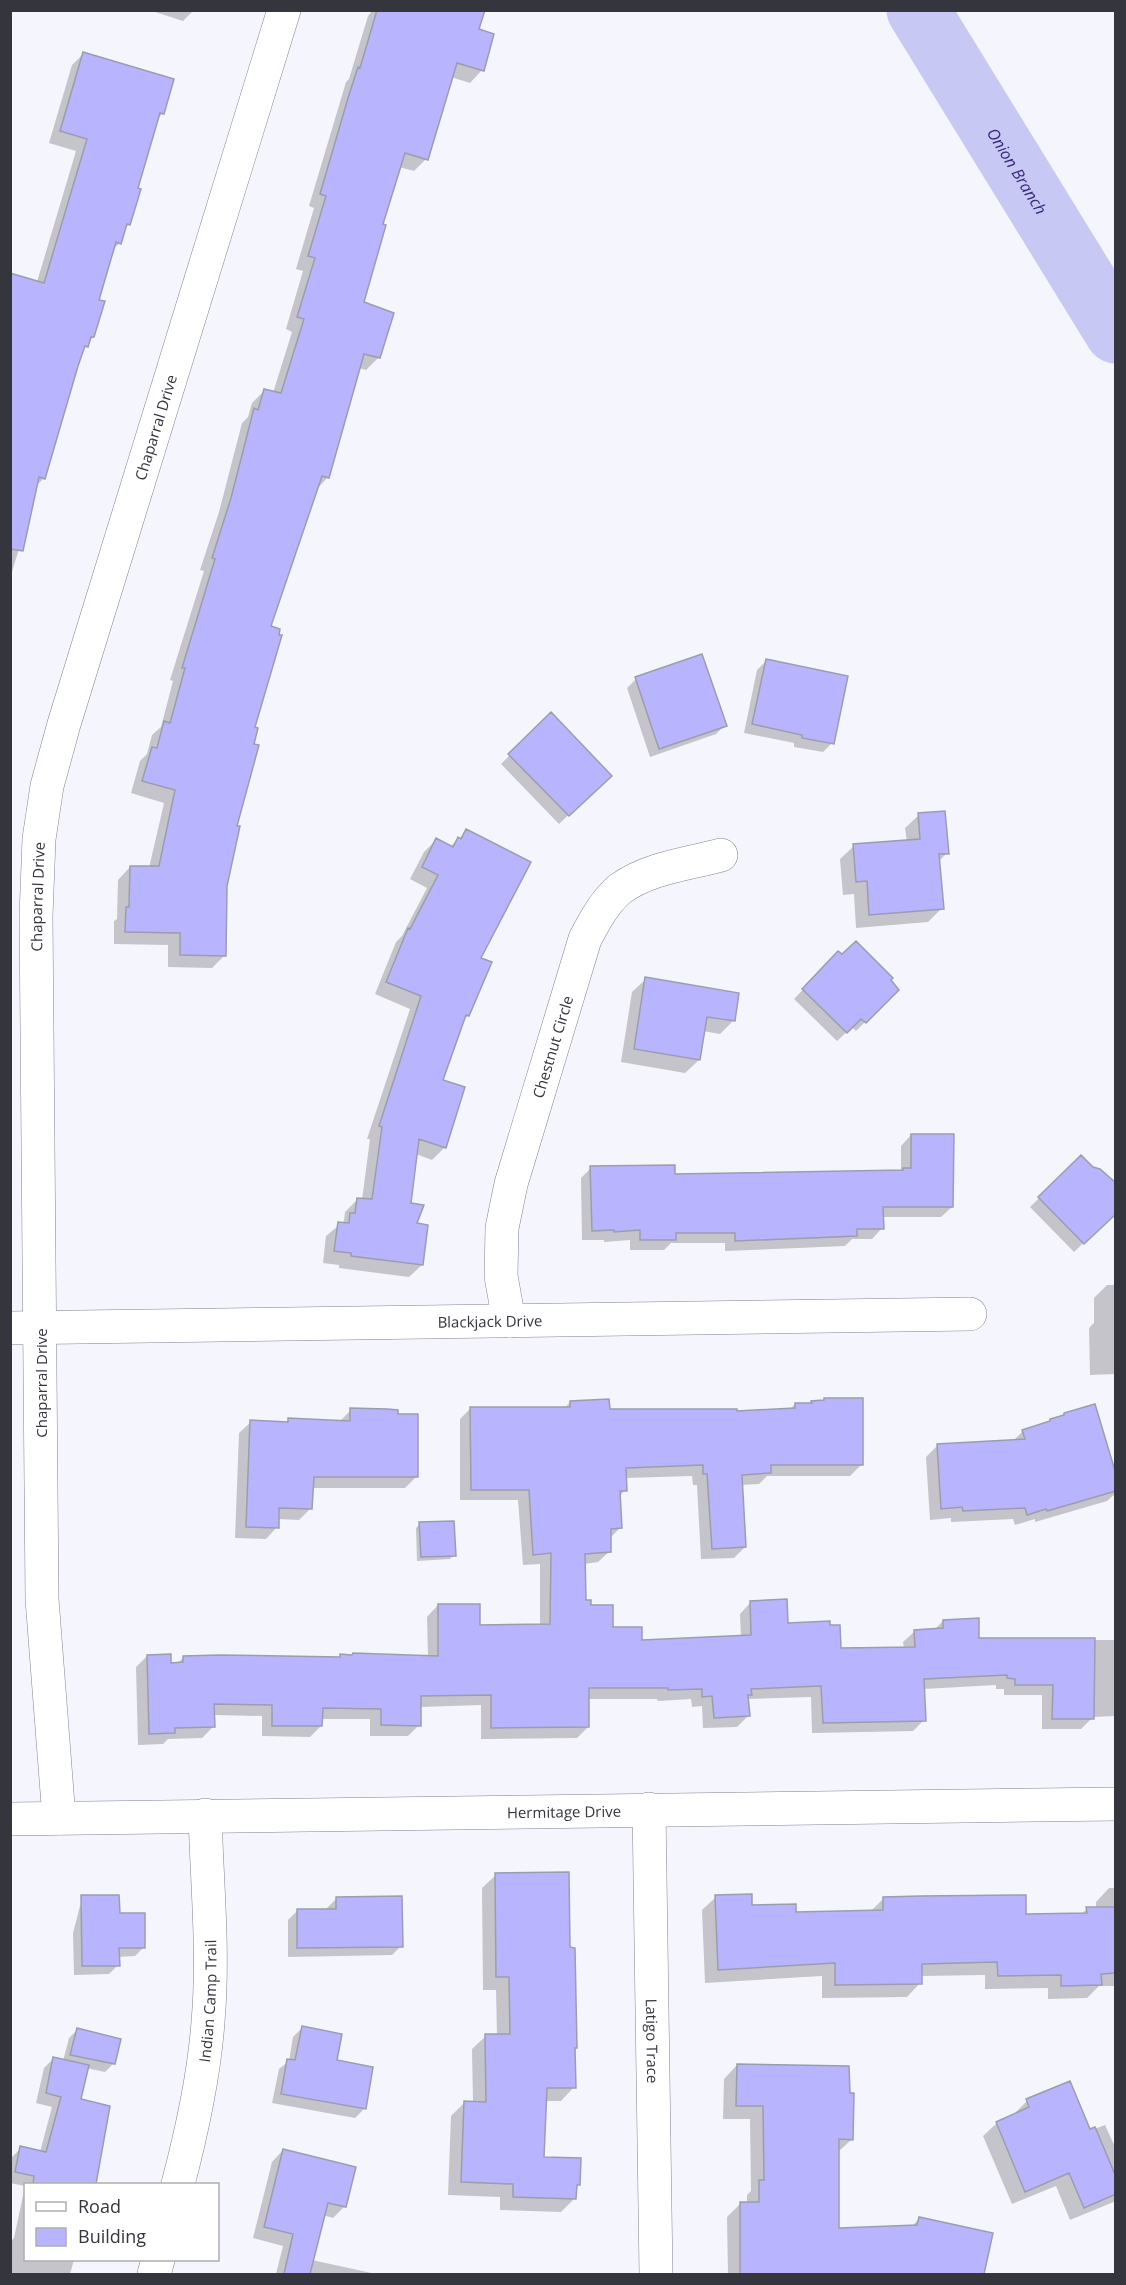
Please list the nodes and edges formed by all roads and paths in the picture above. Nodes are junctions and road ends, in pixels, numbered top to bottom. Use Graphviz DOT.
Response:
graph roads {
  1 [pos="284,10"];
  2 [pos="721,855"];
  3 [pos="970,1314"];
  4 [pos="509,1321"];
  5 [pos="26,1328"];
  6 [pos="1116,1804"];
  7 [pos="649,1809"];
  8 [pos="205,1815"];
  9 [pos="59,1818"];
  10 [pos="10,1819"];
  11 [pos="178,2183"];
  12 [pos="656,2274"];
  1 -- 5 [label="street, Chaparral Drive"];
  2 -- 4 [label="street, Chestnut Circle"];
  3 -- 4 [label="street, Blackjack Drive"];
  4 -- 5 [label="street, Blackjack Drive"];
  5 -- 9 [label="street, Chaparral Drive"];
  6 -- 7 [label="street, Hermitage Drive"];
  7 -- 8 [label="street, Hermitage Drive"];
  7 -- 12 [label="street, Latigo Trace"];
  8 -- 9 [label="street, Hermitage Drive"];
  8 -- 11 [label="street, Indian Camp Trail"];
  9 -- 10 [label="street, Hermitage Drive"];
}
